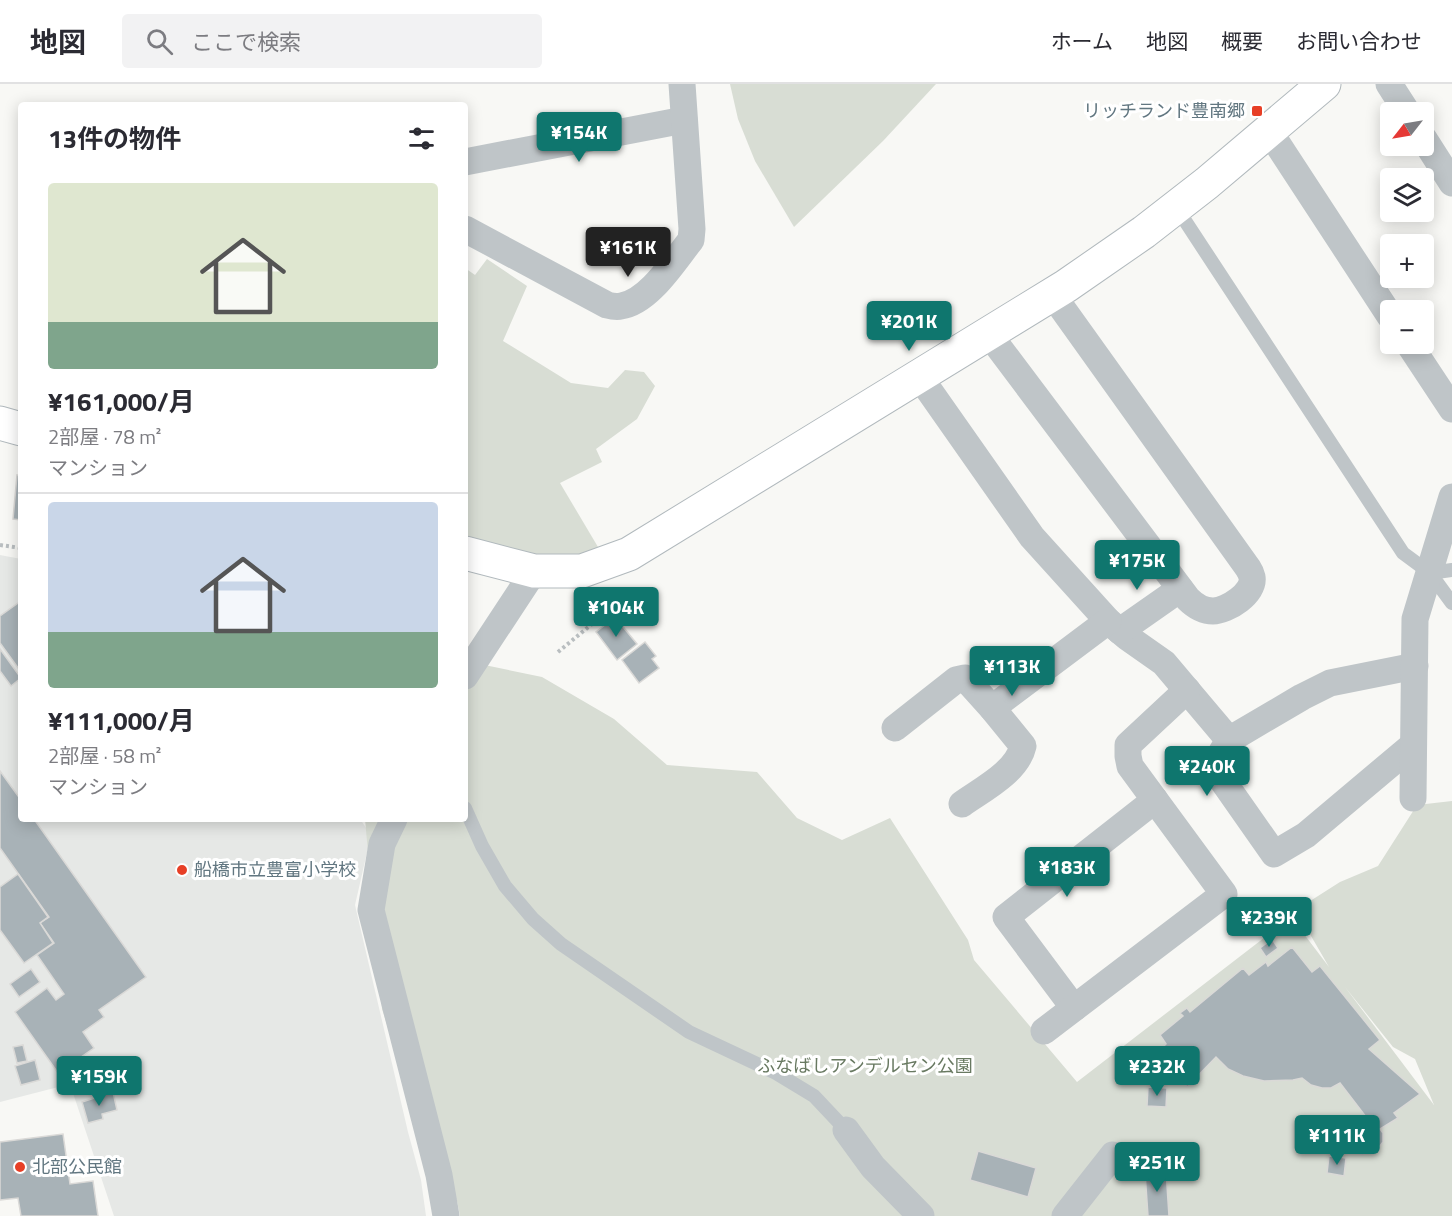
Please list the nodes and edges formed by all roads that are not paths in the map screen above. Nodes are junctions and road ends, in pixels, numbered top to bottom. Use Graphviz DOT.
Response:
graph roads {
  1 [pos="682,84"];
  2 [pos="1324,84"];
  3 [pos="1389,84"];
  4 [pos="1401,102"];
  5 [pos="684,120"];
  6 [pos="1269,131"];
  7 [pos="1434,155"];
  8 [pos="468,161"];
  9 [pos="1452,183"];
  10 [pos="1176,207"];
  11 [pos="468,231"];
  12 [pos="1052,294"];
  13 [pos="1380,301"];
  14 [pos="988,333"];
  15 [pos="1416,354"];
  16 [pos="919,376"];
  17 [pos="1452,409"];
  18 [pos="0,423"];
  19 [pos="18,428"];
  20 [pos="1452,496"];
  21 [pos="468,554"];
  22 [pos="534,571"];
  23 [pos="1441,572"];
  24 [pos="1180,589"];
  25 [pos="1452,603"];
  26 [pos="1114,626"];
  27 [pos="1415,666"];
  28 [pos="468,671"];
  29 [pos="1187,690"];
  30 [pos="992,708"];
  31 [pos="895,728"];
  32 [pos="1229,740"];
  33 [pos="1413,745"];
  34 [pos="1413,798"];
  35 [pos="1155,800"];
  36 [pos="962,804"];
  37 [pos="468,815"];
  38 [pos="393,822"];
  39 [pos="1074,1008"];
  40 [pos="1044,1031"];
  41 [pos="846,1130"];
  42 [pos="1113,1155"];
  43 [pos="446,1216"];
  44 [pos="921,1216"];
  45 [pos="1065,1216"];
  1 -- 5 [label="street"];
  2 -- 6 [label="street"];
  3 -- 4 [label="street"];
  5 -- 8 [label="street"];
  5 -- 11 [label="street"];
  6 -- 10 [label="street"];
  6 -- 13 [label="street"];
  7 -- 9 [label="street"];
  10 -- 12 [label="street"];
  10 -- 23 [label="lane"];
  12 -- 14 [label="street"];
  12 -- 24 [label="street"];
  14 -- 16 [label="street"];
  14 -- 24 [label="street"];
  15 -- 17 [label="street"];
  16 -- 22 [label="street"];
  16 -- 26 [label="street"];
  18 -- 19 [label="street"];
  20 -- 23 [label="street"];
  21 -- 22 [label="street"];
  22 -- 28 [label="street"];
  23 -- 25 [label="lane"];
  23 -- 27 [label="street"];
  24 -- 26 [label="street"];
  26 -- 29 [label="street"];
  26 -- 30 [label="street"];
  27 -- 32 [label="street"];
  27 -- 33 [label="street"];
  29 -- 32 [label="street"];
  29 -- 35 [label="street"];
  30 -- 31 [label="street"];
  30 -- 36 [label="street"];
  32 -- 33 [label="street"];
  33 -- 34 [label="street"];
  35 -- 39 [label="street"];
  35 -- 39 [label="street"];
  37 -- 41 [label="lane"];
  38 -- 43 [label="street"];
  39 -- 40 [label="street"];
  41 -- 44 [label="street"];
  42 -- 45 [label="street"];
}
